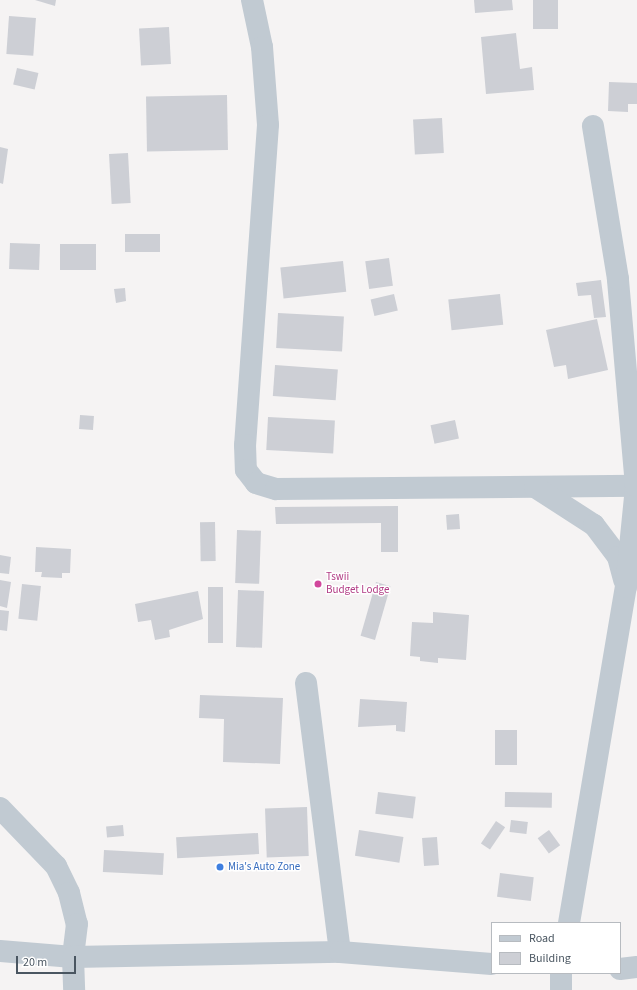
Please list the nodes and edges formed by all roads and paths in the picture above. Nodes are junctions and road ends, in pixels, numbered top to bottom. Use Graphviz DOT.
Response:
graph roads {
  1 [pos="252,0"];
  2 [pos="593,126"];
  3 [pos="636,486"];
  4 [pos="534,487"];
  5 [pos="626,587"];
  6 [pos="306,683"];
  7 [pos="0,808"];
  8 [pos="569,922"];
  9 [pos="0,951"];
  10 [pos="340,952"];
  11 [pos="73,957"];
  12 [pos="491,964"];
  13 [pos="637,967"];
  14 [pos="621,969"];
  15 [pos="561,974"];
  16 [pos="74,990"];
  17 [pos="561,990"];
  1 -- 4 [label="street"];
  2 -- 3 [label="street"];
  3 -- 4 [label="street"];
  3 -- 5 [label="street"];
  4 -- 5 [label="street"];
  5 -- 8 [label="street"];
  6 -- 10 [label="street"];
  7 -- 11 [label="street"];
  9 -- 11 [label="street"];
  10 -- 11 [label="street"];
  10 -- 12 [label="street"];
  11 -- 16 [label="street"];
  13 -- 14 [label="street"];
  15 -- 17 [label="street"];
}
